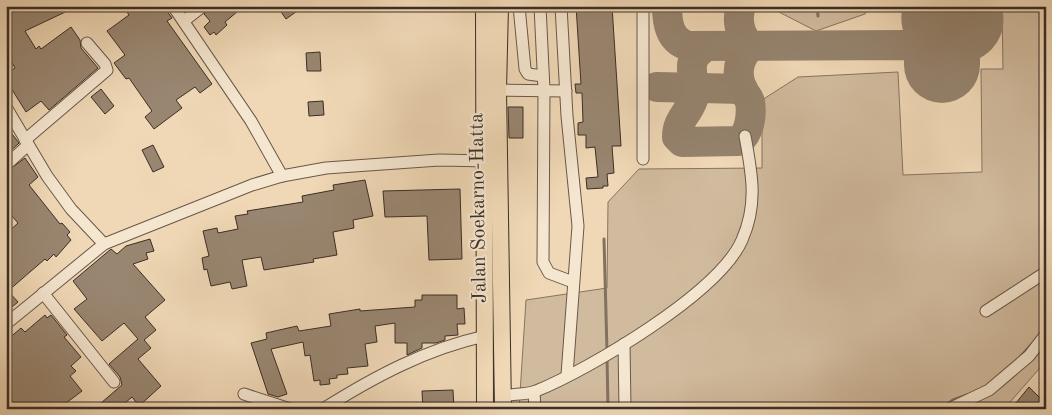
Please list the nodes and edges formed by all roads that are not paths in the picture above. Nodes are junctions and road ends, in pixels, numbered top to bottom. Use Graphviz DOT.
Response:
graph roads {
  1 [pos="173,6"];
  2 [pos="203,6"];
  3 [pos="484,6"];
  4 [pos="500,6"];
  5 [pos="520,6"];
  6 [pos="540,6"];
  7 [pos="562,6"];
  8 [pos="643,6"];
  9 [pos="184,21"];
  10 [pos="87,43"];
  11 [pos="544,76"];
  12 [pos="491,90"];
  13 [pos="544,90"];
  14 [pos="566,91"];
  15 [pos="6,107"];
  16 [pos="745,136"];
  17 [pos="27,143"];
  18 [pos="643,159"];
  19 [pos="492,161"];
  20 [pos="6,165"];
  21 [pos="282,176"];
  22 [pos="104,244"];
  23 [pos="1046,272"];
  24 [pos="573,282"];
  25 [pos="43,293"];
  26 [pos="986,311"];
  27 [pos="6,324"];
  28 [pos="1046,334"];
  29 [pos="485,336"];
  30 [pos="624,344"];
  31 [pos="566,375"];
  32 [pos="114,382"];
  33 [pos="534,392"];
  34 [pos="244,394"];
  35 [pos="506,402"];
  36 [pos="290,409"];
  37 [pos="323,409"];
  38 [pos="485,409"];
  39 [pos="535,409"];
  40 [pos="625,409"];
  41 [pos="948,409"];
  1 -- 9 [label="street"];
  2 -- 9 [label="street"];
  3 -- 12 [label="highway, Jalan Soekarno-Hatta"];
  4 -- 12 [label="highway, Jalan Soekarno-Hatta"];
  5 -- 11 [label="street"];
  6 -- 11 [label="street"];
  7 -- 14 [label="street"];
  8 -- 18 [label="street"];
  9 -- 21 [label="street"];
  10 -- 17 [label="street"];
  11 -- 13 [label="street"];
  12 -- 13 [label="street"];
  12 -- 19 [label="highway, Jalan Soekarno-Hatta"];
  13 -- 14 [label="street"];
  13 -- 24 [label="street"];
  14 -- 24 [label="street"];
  15 -- 17 [label="street"];
  16 -- 30 [label="street"];
  17 -- 20 [label="street"];
  17 -- 22 [label="street"];
  19 -- 21 [label="street"];
  19 -- 29 [label="highway, Jalan Soekarno-Hatta"];
  19 -- 35 [label="highway, Jalan Soekarno-Hatta"];
  21 -- 22 [label="street"];
  22 -- 25 [label="street"];
  23 -- 26 [label="street"];
  24 -- 31 [label="street"];
  25 -- 27 [label="street"];
  25 -- 32 [label="street"];
  28 -- 41 [label="street"];
  29 -- 37 [label="street"];
  29 -- 38 [label="highway, Jalan Soekarno-Hatta"];
  30 -- 31 [label="street"];
  30 -- 40 [label="street"];
  31 -- 33 [label="street"];
  33 -- 35 [label="street"];
  33 -- 39 [label="street"];
  34 -- 36 [label="street"];
}
